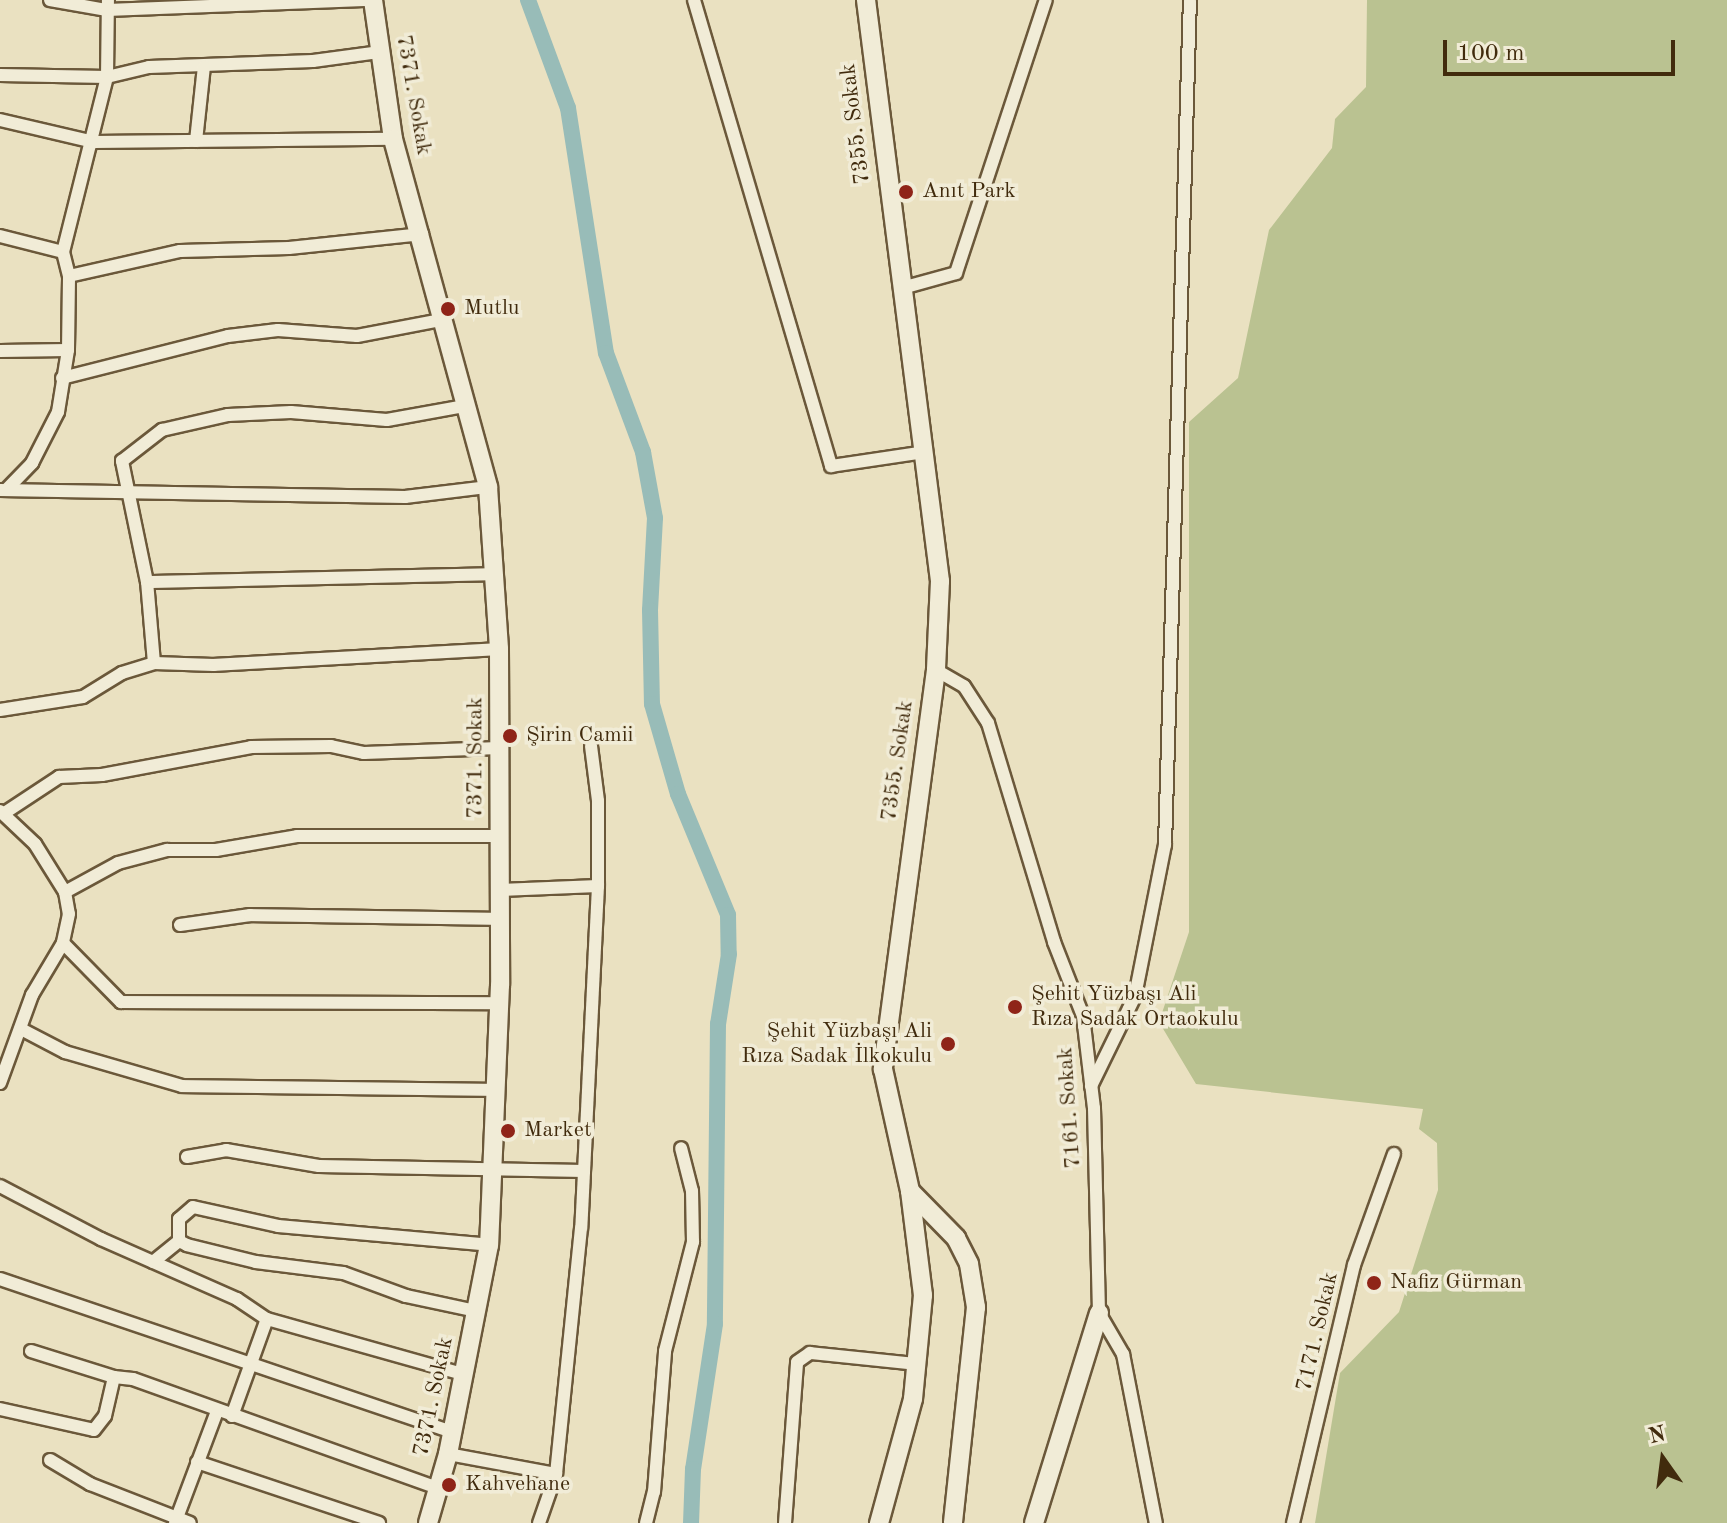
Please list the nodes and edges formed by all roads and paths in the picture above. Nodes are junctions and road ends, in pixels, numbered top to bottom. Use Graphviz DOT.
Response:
graph roads {
  1 [pos="50,0"];
  2 [pos="372,0"];
  3 [pos="694,0"];
  4 [pos="866,0"];
  5 [pos="1046,0"];
  6 [pos="1190,0"];
  7 [pos="108,5"];
  8 [pos="380,52"];
  9 [pos="204,66"];
  10 [pos="0,75"];
  11 [pos="107,77"];
  12 [pos="0,120"];
  13 [pos="393,139"];
  14 [pos="196,141"];
  15 [pos="94,142"];
  16 [pos="422,234"];
  17 [pos="0,236"];
  18 [pos="63,252"];
  19 [pos="69,276"];
  20 [pos="902,288"];
  21 [pos="441,320"];
  22 [pos="68,350"];
  23 [pos="0,351"];
  24 [pos="62,378"];
  25 [pos="464,406"];
  26 [pos="925,452"];
  27 [pos="488,487"];
  28 [pos="4,489"];
  29 [pos="126,494"];
  30 [pos="494,574"];
  31 [pos="147,582"];
  32 [pos="499,649"];
  33 [pos="154,663"];
  34 [pos="936,670"];
  35 [pos="0,710"];
  36 [pos="591,746"];
  37 [pos="499,748"];
  38 [pos="3,811"];
  39 [pos="500,836"];
  40 [pos="598,886"];
  41 [pos="500,890"];
  42 [pos="65,892"];
  43 [pos="500,919"];
  44 [pos="180,925"];
  45 [pos="63,943"];
  46 [pos="500,1003"];
  47 [pos="21,1029"];
  48 [pos="0,1083"];
  49 [pos="1091,1086"];
  50 [pos="496,1090"];
  51 [pos="681,1148"];
  52 [pos="1394,1154"];
  53 [pos="187,1157"];
  54 [pos="492,1171"];
  55 [pos="584,1171"];
  56 [pos="0,1186"];
  57 [pos="910,1191"];
  58 [pos="179,1241"];
  59 [pos="489,1245"];
  60 [pos="153,1262"];
  61 [pos="0,1279"];
  62 [pos="476,1311"];
  63 [pos="1099,1313"];
  64 [pos="267,1319"];
  65 [pos="31,1351"];
  66 [pos="250,1363"];
  67 [pos="916,1364"];
  68 [pos="463,1374"];
  69 [pos="114,1377"];
  70 [pos="0,1409"];
  71 [pos="217,1411"];
  72 [pos="232,1416"];
  73 [pos="452,1432"];
  74 [pos="448,1454"];
  75 [pos="50,1460"];
  76 [pos="197,1462"];
  77 [pos="556,1474"];
  78 [pos="438,1488"];
  79 [pos="176,1521"];
  80 [pos="190,1523"];
  81 [pos="379,1523"];
  82 [pos="428,1523"];
  83 [pos="539,1523"];
  84 [pos="646,1523"];
  85 [pos="785,1523"];
  86 [pos="879,1523"];
  87 [pos="953,1523"];
  88 [pos="1034,1523"];
  89 [pos="1156,1523"];
  90 [pos="1293,1523"];
  1 -- 7 [label="street"];
  2 -- 7 [label="street"];
  2 -- 8 [label="street, 7371. Sokak"];
  3 -- 26 [label="street"];
  4 -- 20 [label="street, 7355. Sokak"];
  5 -- 20 [label="street"];
  6 -- 49 [label="street"];
  7 -- 11 [label="street"];
  8 -- 9 [label="street"];
  8 -- 13 [label="street, 7371. Sokak"];
  9 -- 11 [label="street"];
  9 -- 14 [label="street"];
  10 -- 11 [label="street"];
  11 -- 15 [label="street"];
  12 -- 15 [label="street"];
  13 -- 14 [label="street"];
  13 -- 16 [label="street, 7371. Sokak"];
  14 -- 15 [label="street"];
  15 -- 18 [label="street"];
  16 -- 19 [label="street"];
  16 -- 21 [label="street, 7371. Sokak"];
  17 -- 18 [label="street"];
  18 -- 19 [label="street"];
  19 -- 22 [label="street"];
  20 -- 26 [label="street, 7355. Sokak"];
  21 -- 24 [label="street"];
  21 -- 25 [label="street, 7371. Sokak"];
  22 -- 23 [label="street"];
  22 -- 24 [label="street"];
  24 -- 28 [label="street"];
  25 -- 27 [label="street, 7371. Sokak"];
  25 -- 29 [label="street"];
  26 -- 34 [label="street, 7355. Sokak"];
  27 -- 29 [label="street"];
  27 -- 30 [label="street, 7371. Sokak"];
  28 -- 29 [label="street"];
  29 -- 31 [label="street"];
  30 -- 31 [label="street"];
  30 -- 32 [label="street, 7371. Sokak"];
  31 -- 33 [label="street"];
  32 -- 33 [label="street"];
  32 -- 37 [label="street, 7371. Sokak"];
  33 -- 35 [label="street"];
  34 -- 49 [label="street, 7161. Sokak"];
  34 -- 57 [label="street, 7355. Sokak"];
  36 -- 40 [label="street"];
  37 -- 38 [label="street"];
  37 -- 39 [label="street, 7371. Sokak"];
  38 -- 42 [label="street"];
  39 -- 41 [label="street, 7371. Sokak"];
  39 -- 42 [label="street"];
  40 -- 41 [label="street"];
  40 -- 55 [label="street"];
  41 -- 43 [label="street, 7371. Sokak"];
  42 -- 45 [label="street"];
  43 -- 44 [label="street"];
  43 -- 46 [label="street, 7371. Sokak"];
  45 -- 46 [label="street"];
  45 -- 47 [label="street"];
  46 -- 50 [label="street, 7371. Sokak"];
  47 -- 48 [label="street"];
  47 -- 50 [label="street"];
  49 -- 63 [label="street, 7161. Sokak"];
  50 -- 54 [label="street, 7371. Sokak"];
  51 -- 84 [label="street"];
  52 -- 90 [label="street, 7171. Sokak"];
  53 -- 54 [label="street"];
  54 -- 55 [label="street"];
  54 -- 59 [label="street, 7371. Sokak"];
  55 -- 77 [label="street"];
  56 -- 60 [label="street"];
  57 -- 67 [label="street, 7355. Sokak"];
  57 -- 87 [label="street"];
  58 -- 59 [label="street"];
  58 -- 60 [label="street"];
  58 -- 62 [label="street"];
  59 -- 62 [label="street, 7371. Sokak"];
  60 -- 64 [label="street"];
  61 -- 66 [label="street"];
  62 -- 68 [label="street, 7371. Sokak"];
  63 -- 88 [label="street"];
  63 -- 89 [label="street, 7161. Sokak"];
  64 -- 66 [label="street"];
  64 -- 68 [label="street"];
  65 -- 69 [label="street"];
  66 -- 72 [label="street"];
  66 -- 73 [label="street"];
  67 -- 85 [label="street"];
  67 -- 86 [label="street, 7355. Sokak"];
  68 -- 73 [label="street, 7371. Sokak"];
  69 -- 70 [label="street"];
  69 -- 71 [label="street"];
  71 -- 72 [label="street"];
  71 -- 76 [label="street"];
  72 -- 78 [label="street"];
  73 -- 74 [label="street, 7371. Sokak"];
  74 -- 77 [label="street"];
  74 -- 78 [label="street, 7371. Sokak"];
  75 -- 79 [label="street"];
  76 -- 79 [label="street"];
  76 -- 81 [label="street"];
  77 -- 83 [label="street"];
  78 -- 82 [label="street, 7371. Sokak"];
  79 -- 80 [label="street"];
}
